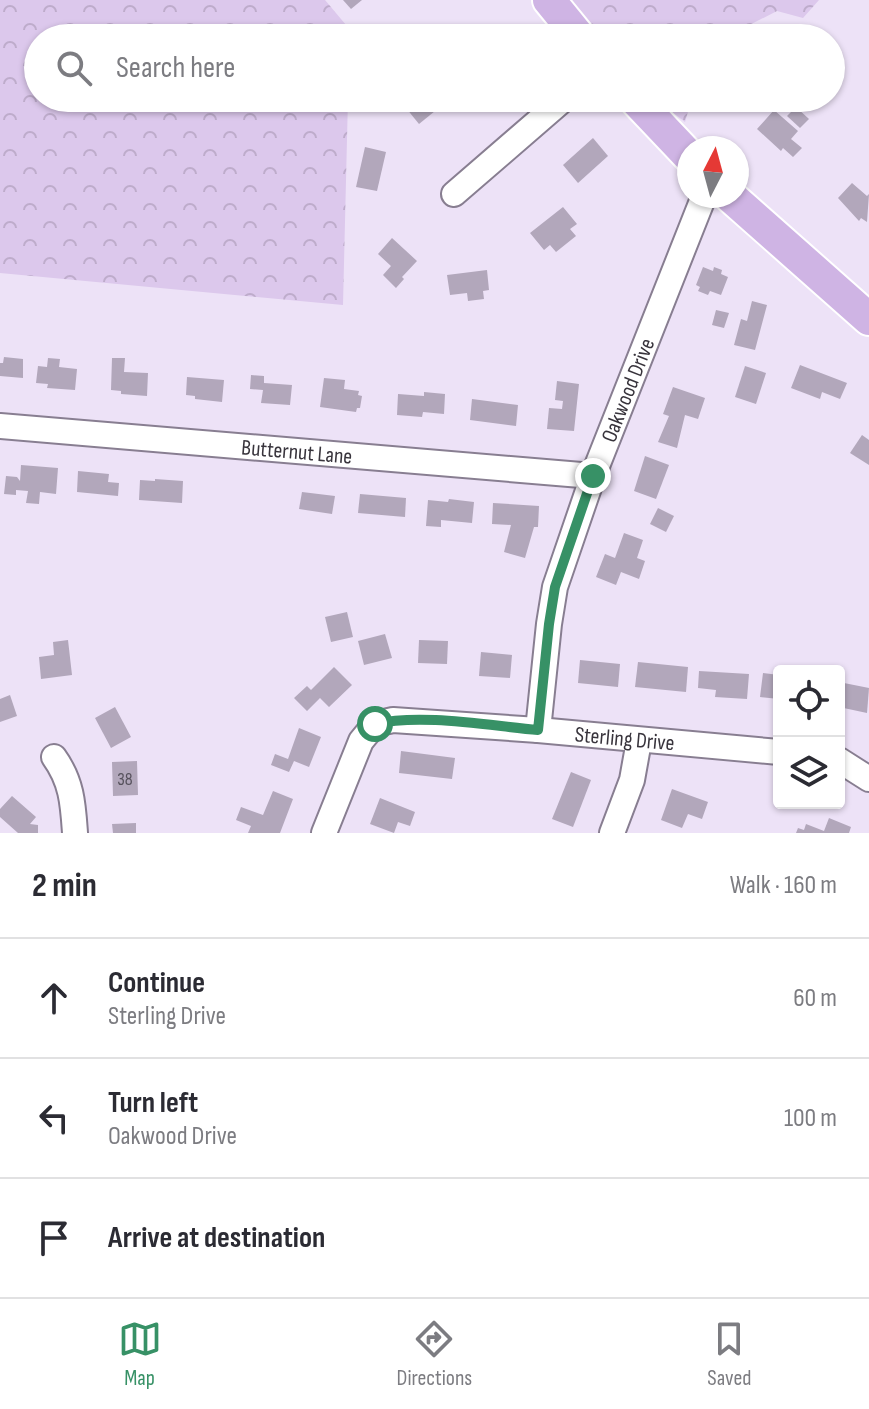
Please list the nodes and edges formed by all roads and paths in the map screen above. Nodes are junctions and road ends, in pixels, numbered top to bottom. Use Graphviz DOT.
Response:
graph roads {
  1 [pos="549,0"];
  2 [pos="569,24"];
  3 [pos="549,112"];
  4 [pos="647,112"];
  5 [pos="677,143"];
  6 [pos="454,194"];
  7 [pos="699,208"];
  8 [pos="744,208"];
  9 [pos="869,319"];
  10 [pos="0,426"];
  11 [pos="593,476"];
  12 [pos="538,730"];
  13 [pos="639,741"];
  14 [pos="773,752"];
  15 [pos="54,757"];
  16 [pos="845,764"];
  17 [pos="869,779"];
  18 [pos="75,833"];
  19 [pos="324,833"];
  20 [pos="612,833"];
  1 -- 2 [label="main road"];
  3 -- 6 [label="street"];
  4 -- 5 [label="main road"];
  7 -- 11 [label="street, Oakwood Drive"];
  8 -- 9 [label="main road"];
  10 -- 11 [label="street, Butternut Lane"];
  11 -- 12 [label="street, Oakwood Drive"];
  12 -- 13 [label="street, Sterling Drive"];
  12 -- 19 [label="street, Sterling Drive"];
  13 -- 14 [label="street, Sterling Drive"];
  13 -- 20 [label="street"];
  15 -- 18 [label="street"];
  16 -- 17 [label="street"];
}
